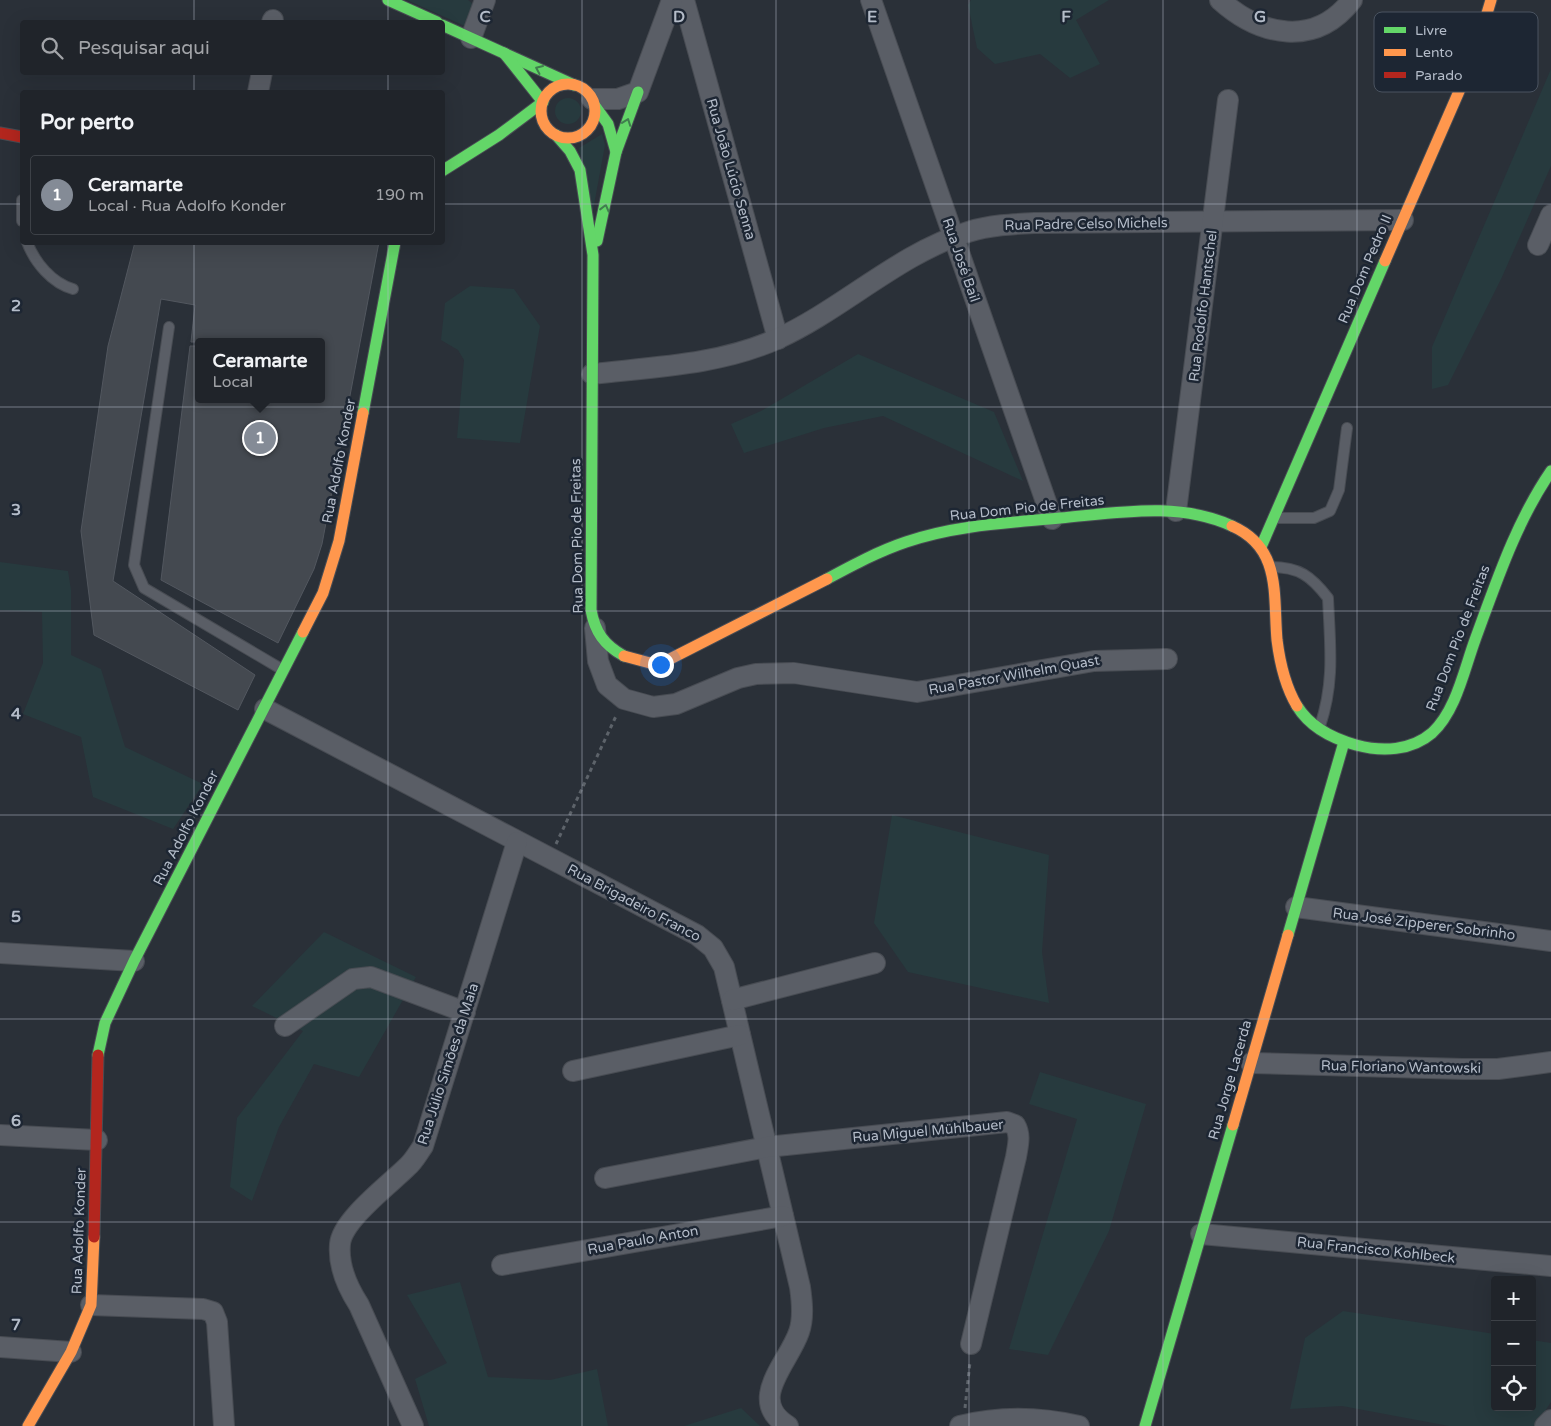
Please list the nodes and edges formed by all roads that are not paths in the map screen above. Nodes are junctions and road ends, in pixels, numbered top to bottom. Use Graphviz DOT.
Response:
graph roads {
  1 [pos="388,0"];
  2 [pos="485,0"];
  3 [pos="672,0"];
  4 [pos="684,0"];
  5 [pos="871,0"];
  6 [pos="1220,0"];
  7 [pos="1352,0"];
  8 [pos="1491,0"];
  9 [pos="1487,12"];
  10 [pos="433,20"];
  11 [pos="445,26"];
  12 [pos="661,33"];
  13 [pos="472,38"];
  14 [pos="696,46"];
  15 [pos="504,53"];
  16 [pos="261,75"];
  17 [pos="574,85"];
  18 [pos="258,90"];
  19 [pos="638,92"];
  20 [pos="1459,92"];
  21 [pos="1228,100"];
  22 [pos="543,102"];
  23 [pos="593,102"];
  24 [pos="547,131"];
  25 [pos="0,133"];
  26 [pos="518,133"];
  27 [pos="499,136"];
  28 [pos="20,137"];
  29 [pos="616,152"];
  30 [pos="445,169"];
  31 [pos="1551,215"];
  32 [pos="1403,220"];
  33 [pos="1214,221"];
  34 [pos="953,238"];
  35 [pos="29,245"];
  36 [pos="394,245"];
  37 [pos="1538,245"];
  38 [pos="594,255"];
  39 [pos="73,289"];
  40 [pos="169,327"];
  41 [pos="778,338"];
  42 [pos="592,374"];
  43 [pos="1346,428"];
  44 [pos="1551,470"];
  45 [pos="1176,511"];
  46 [pos="1274,518"];
  47 [pos="1052,519"];
  48 [pos="1261,547"];
  49 [pos="1270,567"];
  50 [pos="594,626"];
  51 [pos="1167,659"];
  52 [pos="284,670"];
  53 [pos="265,709"];
  54 [pos="1319,730"];
  55 [pos="1344,742"];
  56 [pos="517,842"];
  57 [pos="1296,908"];
  58 [pos="1551,941"];
  59 [pos="0,953"];
  60 [pos="134,961"];
  61 [pos="875,962"];
  62 [pos="732,1000"];
  63 [pos="465,1012"];
  64 [pos="285,1026"];
  65 [pos="740,1035"];
  66 [pos="1551,1062"];
  67 [pos="1251,1063"];
  68 [pos="573,1071"];
  69 [pos="0,1134"];
  70 [pos="97,1140"];
  71 [pos="767,1147"];
  72 [pos="605,1178"];
  73 [pos="784,1216"];
  74 [pos="1201,1234"];
  75 [pos="502,1264"];
  76 [pos="1551,1266"];
  77 [pos="92,1305"];
  78 [pos="971,1344"];
  79 [pos="0,1348"];
  80 [pos="70,1352"];
  81 [pos="1551,1420"];
  82 [pos="28,1426"];
  83 [pos="224,1426"];
  84 [pos="413,1426"];
  85 [pos="788,1426"];
  86 [pos="962,1426"];
  87 [pos="1079,1426"];
  88 [pos="1145,1426"];
  89 [pos="1546,1426"];
  1 -- 10 [label="main road"];
  2 -- 13 [label="street"];
  3 -- 12 [label="street"];
  4 -- 14 [label="street, Rua João Lúcio Senna"];
  5 -- 34 [label="street, Rua José Bail"];
  6 -- 7 [label="street"];
  8 -- 9 [label="main road, Rua Dom Pedro II"];
  11 -- 13 [label="main road"];
  12 -- 14 [label="street"];
  12 -- 19 [label="street"];
  13 -- 15 [label="main road"];
  14 -- 41 [label="street, Rua João Lúcio Senna"];
  17 -- 15 [label="main road, one-way"];
  15 -- 22 [label="main road"];
  16 -- 18 [label="street"];
  17 -- 22 [label="main road"];
  17 -- 23 [label="main road"];
  19 -- 23 [label="street"];
  29 -- 19 [label="main road, one-way"];
  20 -- 32 [label="main road, Rua Dom Pedro II"];
  21 -- 33 [label="street, Rua Rodolfo Hantschel"];
  22 -- 24 [label="main road"];
  22 -- 27 [label="main road"];
  23 -- 24 [label="main road"];
  23 -- 29 [label="main road, Rua Dom Pio de Freitas"];
  24 -- 38 [label="main road, Rua Dom Pio de Freitas"];
  25 -- 28 [label="main road"];
  26 -- 27 [label="main road"];
  27 -- 30 [label="main road"];
  38 -- 29 [label="main road, Rua Dom Pio de Freitas, one-way"];
  31 -- 37 [label="street"];
  32 -- 33 [label="street, Rua Padre Celso Michels"];
  32 -- 46 [label="main road, Rua Dom Pedro II"];
  33 -- 34 [label="street, Rua Padre Celso Michels"];
  33 -- 45 [label="street, Rua Rodolfo Hantschel"];
  34 -- 41 [label="street, Rua Padre Celso Michels"];
  34 -- 47 [label="street, Rua José Bail"];
  35 -- 39 [label="lane"];
  36 -- 52 [label="main road, Rua Adolfo Konder"];
  38 -- 42 [label="main road, Rua Dom Pio de Freitas"];
  40 -- 52 [label="lane"];
  41 -- 42 [label="street, Rua Padre Celso Michels"];
  42 -- 50 [label="main road, Rua Dom Pio de Freitas"];
  43 -- 46 [label="lane"];
  44 -- 55 [label="main road, Rua Dom Pio de Freitas"];
  45 -- 47 [label="main road, Rua Dom Pio de Freitas"];
  45 -- 48 [label="main road, Rua Dom Pio de Freitas"];
  46 -- 48 [label="main road, Rua Dom Pedro II"];
  47 -- 50 [label="main road, Rua Dom Pio de Freitas"];
  48 -- 49 [label="main road, Rua Dom Pio de Freitas"];
  49 -- 54 [label="main road, Rua Dom Pio de Freitas"];
  49 -- 54 [label="lane"];
  50 -- 51 [label="street, Rua Pastor Wilhelm Quast"];
  52 -- 53 [label="main road, Rua Adolfo Konder"];
  53 -- 56 [label="street, Rua Brigadeiro Franco"];
  53 -- 60 [label="main road, Rua Adolfo Konder"];
  54 -- 55 [label="main road, Rua Dom Pio de Freitas"];
  55 -- 57 [label="main road, Rua Jorge Lacerda"];
  56 -- 62 [label="street, Rua Brigadeiro Franco"];
  56 -- 63 [label="street, Rua Júlio Simões da Maia"];
  57 -- 58 [label="street, Rua José Zipperer Sobrinho"];
  57 -- 67 [label="main road, Rua Jorge Lacerda"];
  59 -- 60 [label="street"];
  60 -- 70 [label="main road, Rua Adolfo Konder"];
  61 -- 62 [label="street"];
  62 -- 65 [label="street, Rua Brigadeiro Franco"];
  63 -- 64 [label="street"];
  63 -- 84 [label="street, Rua Júlio Simões da Maia"];
  65 -- 68 [label="street"];
  65 -- 71 [label="street, Rua Brigadeiro Franco"];
  66 -- 67 [label="street, Rua Floriano Wantowski"];
  67 -- 74 [label="main road, Rua Jorge Lacerda"];
  69 -- 70 [label="street"];
  70 -- 77 [label="main road, Rua Adolfo Konder"];
  71 -- 72 [label="street"];
  71 -- 73 [label="street, Rua Brigadeiro Franco"];
  71 -- 78 [label="street, Rua Miguel Mühlbauer"];
  73 -- 75 [label="street, Rua Paulo Anton"];
  73 -- 85 [label="street, Rua Brigadeiro Franco"];
  74 -- 76 [label="street, Rua Francisco Kohlbeck"];
  74 -- 88 [label="main road, Rua Jorge Lacerda"];
  77 -- 80 [label="main road, Rua Adolfo Konder"];
  77 -- 83 [label="street"];
  79 -- 80 [label="street"];
  80 -- 82 [label="main road, Rua Adolfo Konder"];
  81 -- 89 [label="street"];
  86 -- 87 [label="street"];
}
